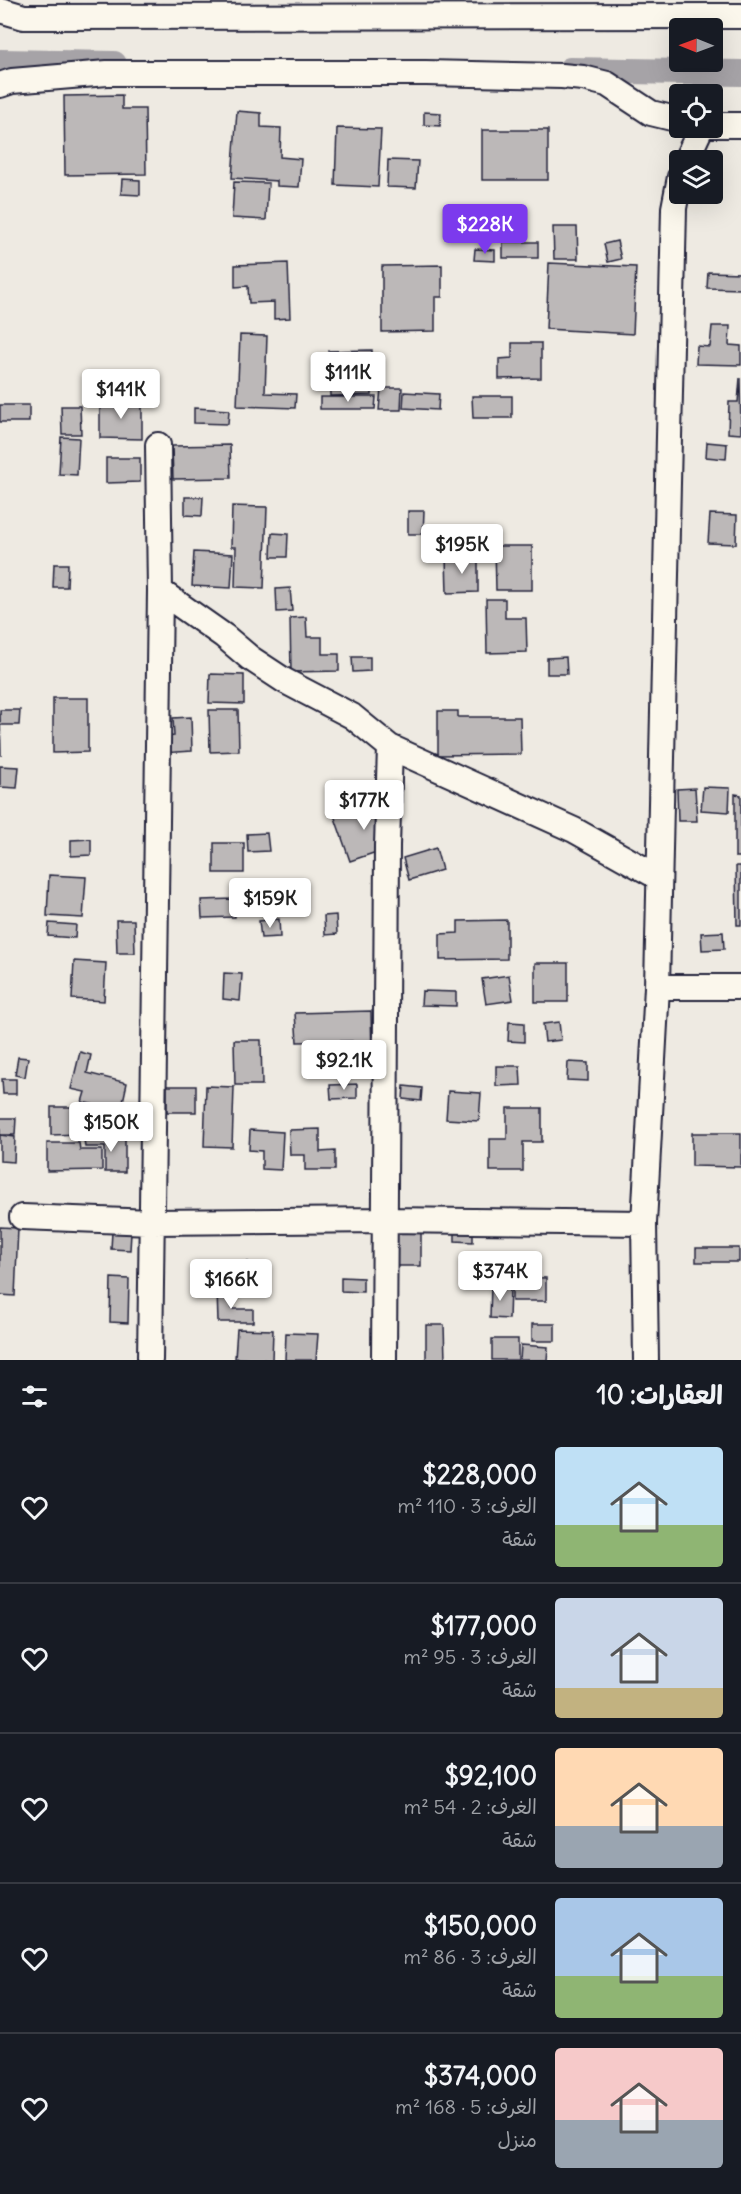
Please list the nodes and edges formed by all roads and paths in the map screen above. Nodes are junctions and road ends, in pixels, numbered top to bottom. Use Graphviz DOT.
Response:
graph roads {
  1 [pos="0,10"];
  2 [pos="741,16"];
  3 [pos="0,85"];
  4 [pos="669,117"];
  5 [pos="723,125"];
  6 [pos="741,125"];
  7 [pos="675,204"];
  8 [pos="158,445"];
  9 [pos="160,591"];
  10 [pos="390,747"];
  11 [pos="658,877"];
  12 [pos="657,987"];
  13 [pos="741,987"];
  14 [pos="22,1217"];
  15 [pos="385,1220"];
  16 [pos="152,1222"];
  17 [pos="644,1223"];
  18 [pos="150,1360"];
  19 [pos="384,1360"];
  20 [pos="646,1360"];
  1 -- 2 [label="street"];
  3 -- 4 [label="street"];
  5 -- 6 [label="street"];
  7 -- 11 [label="street"];
  8 -- 9 [label="street"];
  9 -- 10 [label="street"];
  9 -- 16 [label="street"];
  10 -- 11 [label="street"];
  10 -- 15 [label="street"];
  11 -- 12 [label="street"];
  12 -- 13 [label="street"];
  12 -- 17 [label="street"];
  14 -- 16 [label="street"];
  15 -- 16 [label="street"];
  15 -- 17 [label="street"];
  15 -- 19 [label="street"];
  16 -- 18 [label="street"];
  17 -- 20 [label="street"];
}
